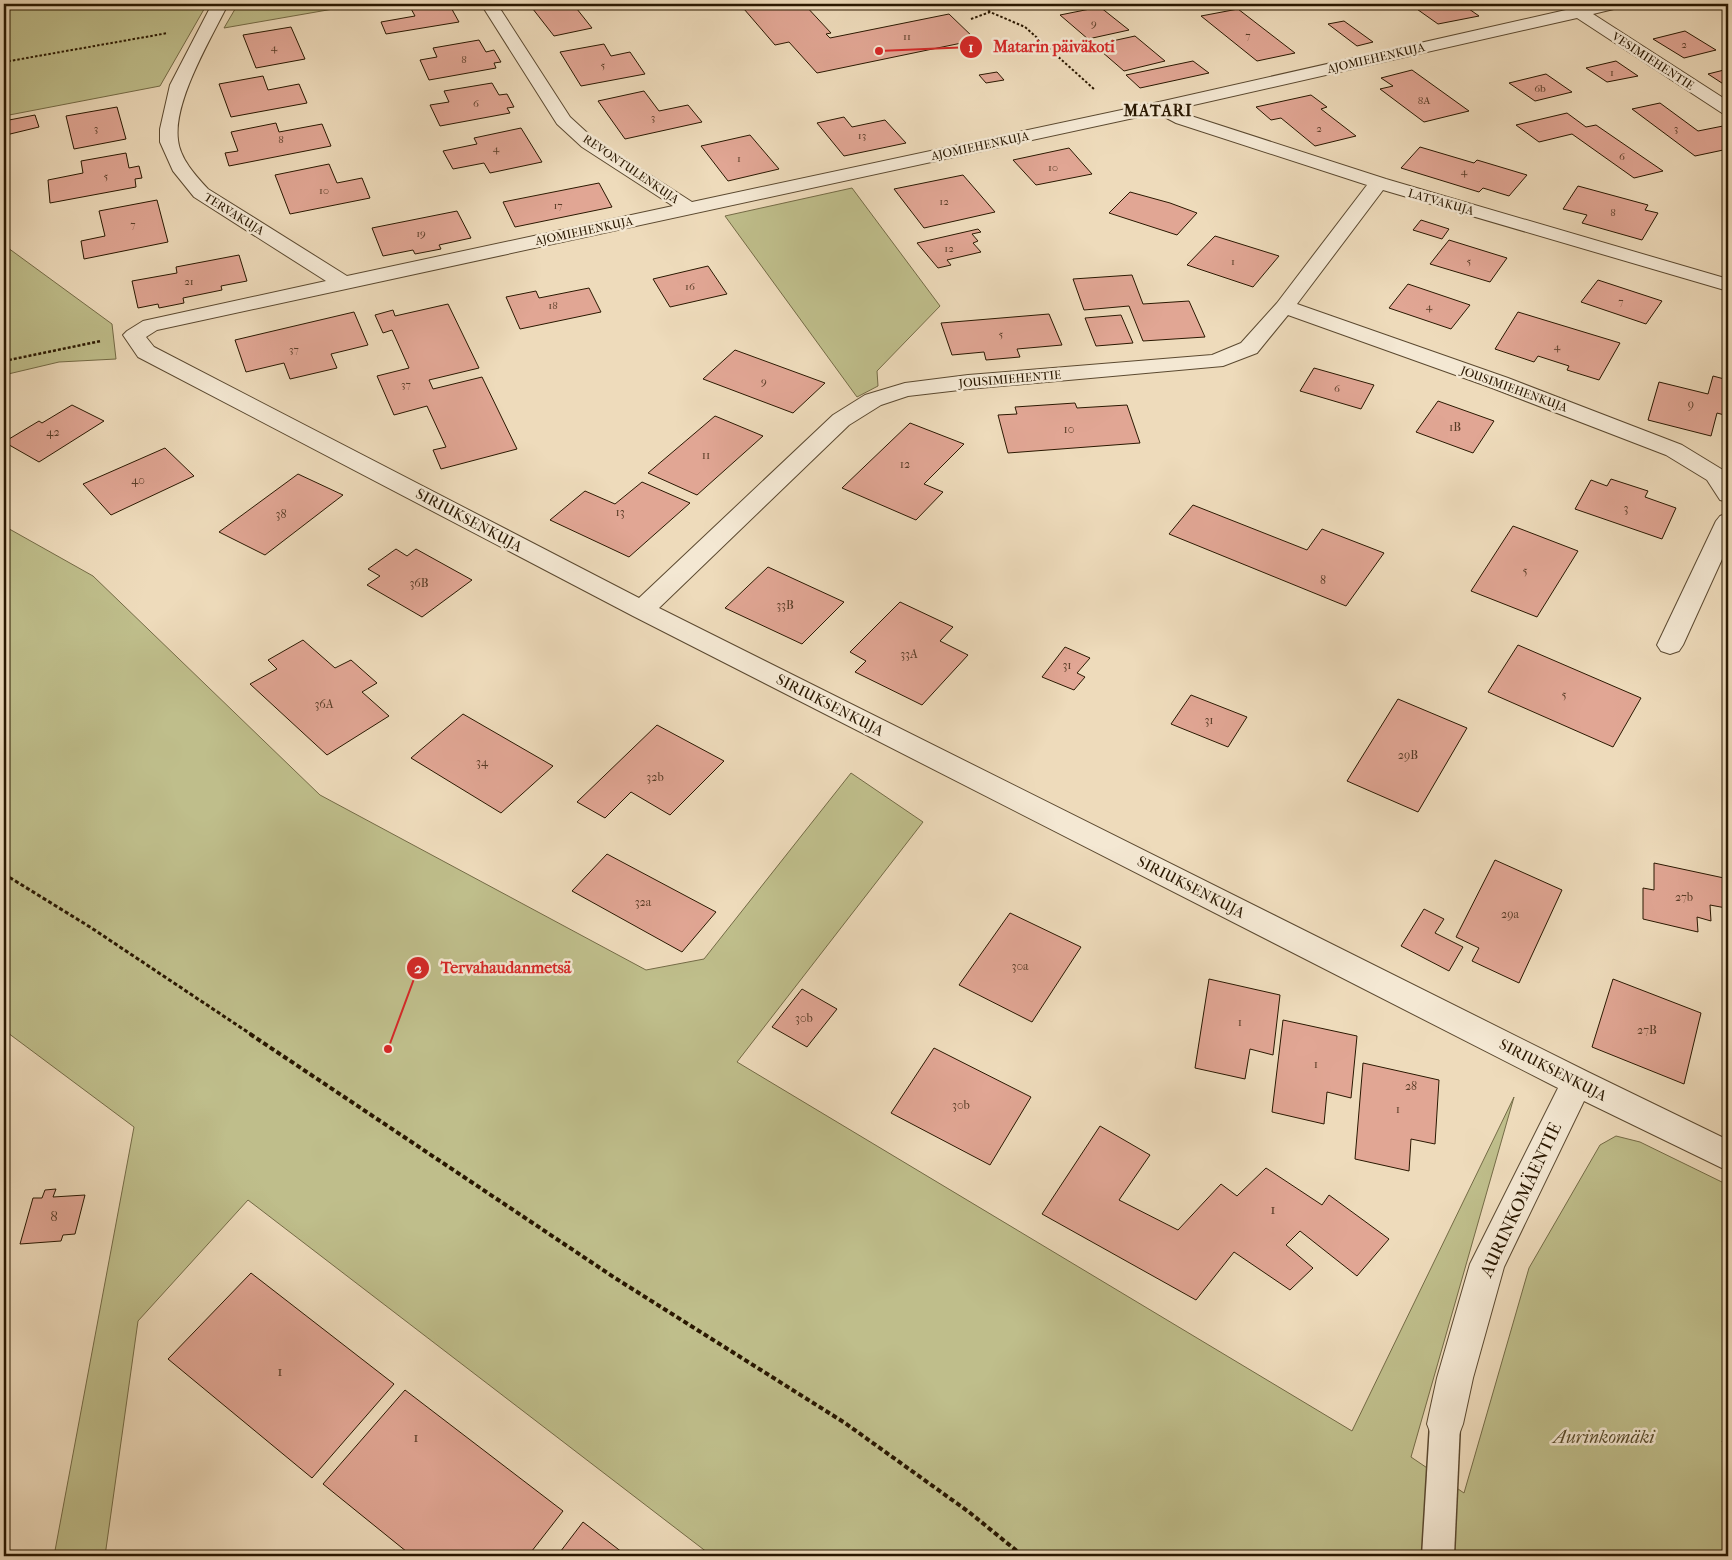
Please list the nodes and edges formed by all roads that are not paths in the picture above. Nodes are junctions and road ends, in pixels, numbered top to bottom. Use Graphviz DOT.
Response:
graph roads {
  1 [pos="220,4"];
  2 [pos="489,4"];
  3 [pos="1616,4"];
  4 [pos="1522,8"];
  5 [pos="1579,12"];
  6 [pos="1542,21"];
  7 [pos="1158,107"];
  8 [pos="1728,109"];
  9 [pos="1379,183"];
  10 [pos="690,209"];
  11 [pos="343,283"];
  12 [pos="1728,285"];
  13 [pos="1284,307"];
  14 [pos="1728,495"];
  15 [pos="1728,520"];
  16 [pos="642,610"];
  17 [pos="1670,645"];
  18 [pos="1577,1082"];
  19 [pos="1728,1156"];
  20 [pos="1445,1424"];
  21 [pos="1438,1556"];
  1 -- 11 [label="street, TERVAKUJA"];
  2 -- 10 [label="street, REVONTULENKUJA"];
  3 -- 5 [label="street, AJOMIEHENKUJA"];
  4 -- 6 [label="street"];
  5 -- 6 [label="street, AJOMIEHENKUJA"];
  5 -- 8 [label="street, VESIMIEHENTIE"];
  6 -- 7 [label="street, AJOMIEHENKUJA"];
  7 -- 9 [label="street, LATVAKUJA"];
  7 -- 10 [label="street, AJOMIEHENKUJA"];
  9 -- 12 [label="street, LATVAKUJA"];
  9 -- 13 [label="street, JOUSIMIEHENTIE"];
  10 -- 11 [label="street, AJOMIEHENKUJA"];
  11 -- 16 [label="street, SIRIUKSENKUJA"];
  13 -- 14 [label="street, JOUSIMIEHENKUJA"];
  13 -- 16 [label="street, JOUSIMIEHENTIE"];
  15 -- 17 [label="street"];
  16 -- 18 [label="street, SIRIUKSENKUJA"];
  18 -- 19 [label="street, SIRIUKSENKUJA"];
  18 -- 20 [label="street, AURINKOMÄENTIE"];
  20 -- 21 [label="lane, AURINKOMÄENTIE"];
}
